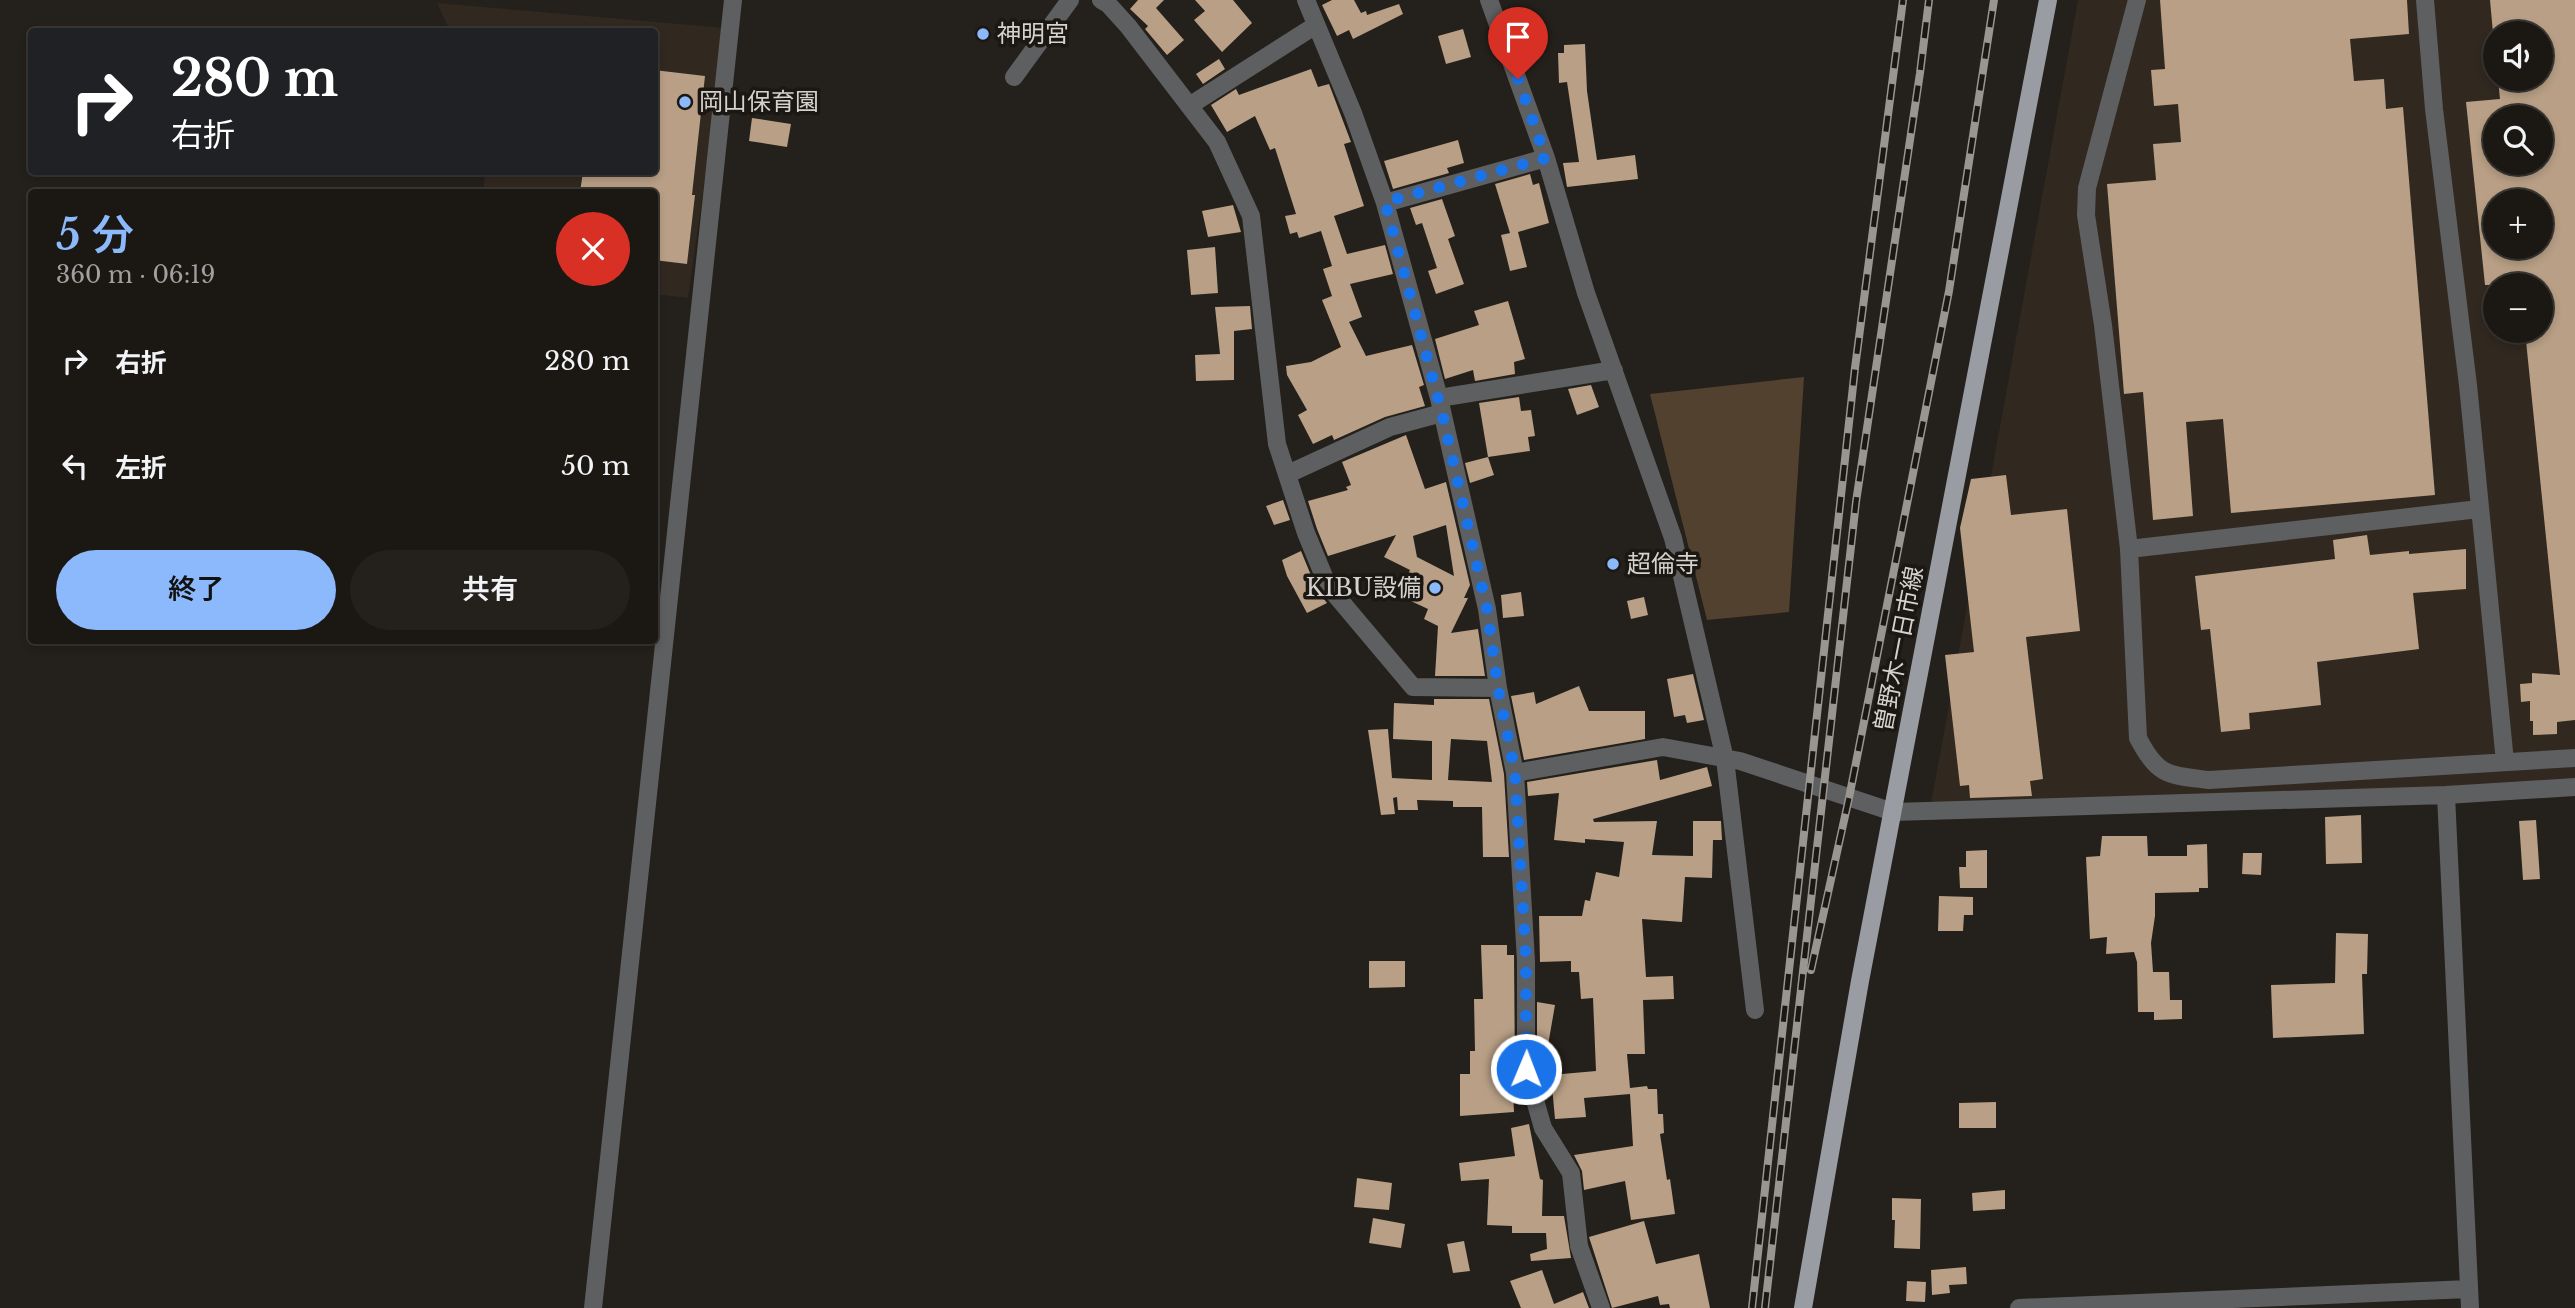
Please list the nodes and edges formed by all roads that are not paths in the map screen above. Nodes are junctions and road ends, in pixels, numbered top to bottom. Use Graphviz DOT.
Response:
graph roads {
  1 [pos="733,0"];
  2 [pos="1070,0"];
  3 [pos="1306,0"];
  4 [pos="1489,0"];
  5 [pos="2048,0"];
  6 [pos="2137,0"];
  7 [pos="2425,0"];
  8 [pos="1107,1"];
  9 [pos="1316,25"];
  10 [pos="1014,77"];
  11 [pos="1189,106"];
  12 [pos="1546,158"];
  13 [pos="1385,202"];
  14 [pos="1614,370"];
  15 [pos="1441,405"];
  16 [pos="1288,474"];
  17 [pos="2479,509"];
  18 [pos="2129,549"];
  19 [pos="1498,688"];
  20 [pos="1725,758"];
  21 [pos="2575,758"];
  22 [pos="2505,762"];
  23 [pos="1515,773"];
  24 [pos="2575,787"];
  25 [pos="2446,795"];
  26 [pos="1893,812"];
  27 [pos="1755,1010"];
  28 [pos="2469,1289"];
  29 [pos="593,1308"];
  30 [pos="1601,1308"];
  31 [pos="1804,1308"];
  32 [pos="2019,1308"];
  33 [pos="2470,1308"];
  1 -- 29 [label="street"];
  2 -- 10 [label="street"];
  3 -- 9 [label="street"];
  4 -- 12 [label="street"];
  5 -- 26 [label="main road, 曽野木一日市線"];
  6 -- 18 [label="street"];
  7 -- 17 [label="street"];
  8 -- 11 [label="street"];
  9 -- 11 [label="street"];
  9 -- 13 [label="street"];
  11 -- 16 [label="street"];
  12 -- 13 [label="street"];
  12 -- 14 [label="street"];
  13 -- 15 [label="street"];
  14 -- 15 [label="street"];
  14 -- 20 [label="street"];
  15 -- 16 [label="street"];
  15 -- 19 [label="street"];
  16 -- 19 [label="street"];
  17 -- 18 [label="street"];
  17 -- 22 [label="street"];
  18 -- 22 [label="street"];
  19 -- 23 [label="street"];
  20 -- 23 [label="street"];
  20 -- 26 [label="street"];
  20 -- 27 [label="street"];
  21 -- 22 [label="street"];
  23 -- 30 [label="street"];
  24 -- 25 [label="street"];
  25 -- 26 [label="street"];
  25 -- 28 [label="street"];
  26 -- 31 [label="main road, 曽野木一日市線"];
  28 -- 32 [label="street"];
  28 -- 33 [label="street"];
}
